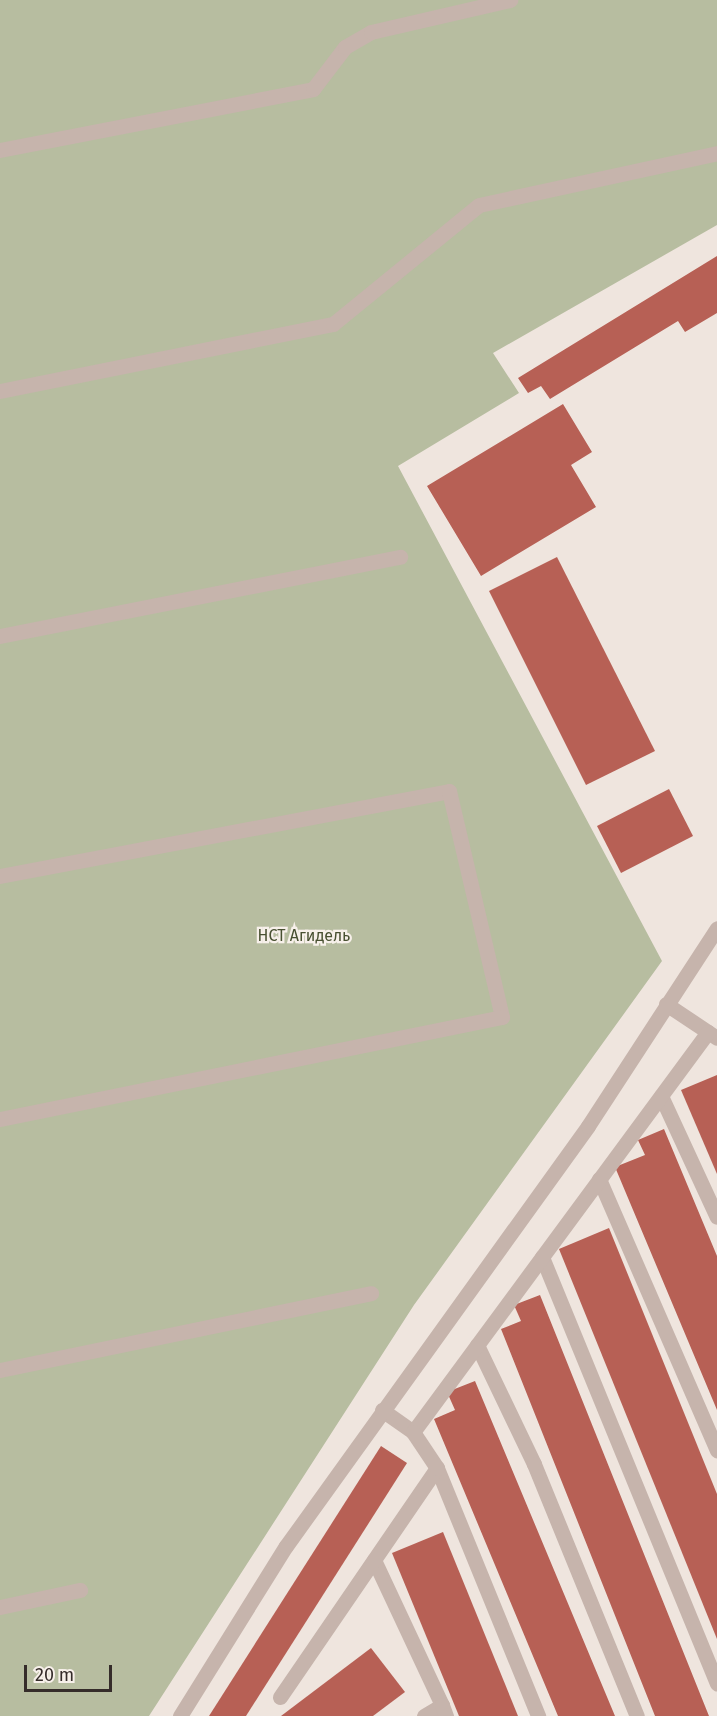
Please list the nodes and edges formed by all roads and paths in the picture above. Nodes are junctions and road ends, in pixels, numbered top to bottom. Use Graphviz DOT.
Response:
graph roads {
  1 [pos="510,0"];
  2 [pos="0,150"];
  3 [pos="717,153"];
  4 [pos="0,391"];
  5 [pos="400,556"];
  6 [pos="0,636"];
  7 [pos="0,876"];
  8 [pos="717,928"];
  9 [pos="666,1004"];
  10 [pos="712,1035"];
  11 [pos="661,1096"];
  12 [pos="0,1119"];
  13 [pos="599,1179"];
  14 [pos="717,1217"];
  15 [pos="542,1257"];
  16 [pos="371,1293"];
  17 [pos="477,1345"];
  18 [pos="0,1370"];
  19 [pos="382,1410"];
  20 [pos="413,1432"];
  21 [pos="717,1449"];
  22 [pos="437,1468"];
  23 [pos="374,1560"];
  24 [pos="80,1590"];
  25 [pos="0,1607"];
  26 [pos="717,1684"];
  27 [pos="280,1697"];
  28 [pos="444,1710"];
  29 [pos="180,1716"];
  30 [pos="424,1716"];
  31 [pos="538,1716"];
  32 [pos="636,1716"];
  1 -- 2 [label="street"];
  3 -- 4 [label="street"];
  5 -- 6 [label="street"];
  7 -- 12 [label="street"];
  8 -- 9 [label="street"];
  9 -- 10 [label="street"];
  9 -- 19 [label="street"];
  10 -- 11 [label="street"];
  11 -- 13 [label="street"];
  11 -- 14 [label="street"];
  13 -- 15 [label="street"];
  13 -- 21 [label="street"];
  15 -- 17 [label="street"];
  15 -- 26 [label="street"];
  16 -- 18 [label="street"];
  17 -- 20 [label="street"];
  17 -- 32 [label="street"];
  19 -- 20 [label="street"];
  19 -- 29 [label="street"];
  20 -- 22 [label="street"];
  22 -- 23 [label="street"];
  22 -- 31 [label="street"];
  23 -- 27 [label="street"];
  23 -- 28 [label="street"];
  24 -- 25 [label="street"];
  28 -- 30 [label="street"];
}
